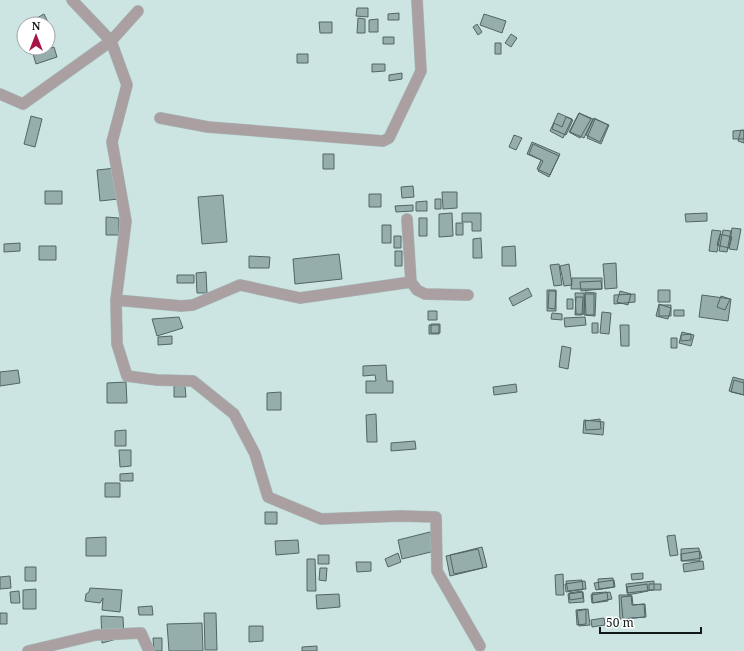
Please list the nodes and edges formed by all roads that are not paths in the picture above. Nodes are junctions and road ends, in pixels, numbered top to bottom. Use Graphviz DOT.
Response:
graph roads {
  1 [pos="72,0"];
  2 [pos="417,0"];
  3 [pos="138,11"];
  4 [pos="111,40"];
  5 [pos="0,94"];
  6 [pos="160,118"];
  7 [pos="407,219"];
  8 [pos="411,282"];
  9 [pos="468,295"];
  10 [pos="116,300"];
  11 [pos="480,646"];
  12 [pos="28,651"];
  13 [pos="149,651"];
  1 -- 4 [label="street"];
  2 -- 6 [label="street"];
  3 -- 4 [label="street"];
  4 -- 5 [label="street"];
  4 -- 10 [label="street"];
  7 -- 8 [label="street"];
  8 -- 9 [label="street"];
  8 -- 10 [label="street"];
  10 -- 11 [label="street"];
  12 -- 13 [label="street"];
}
